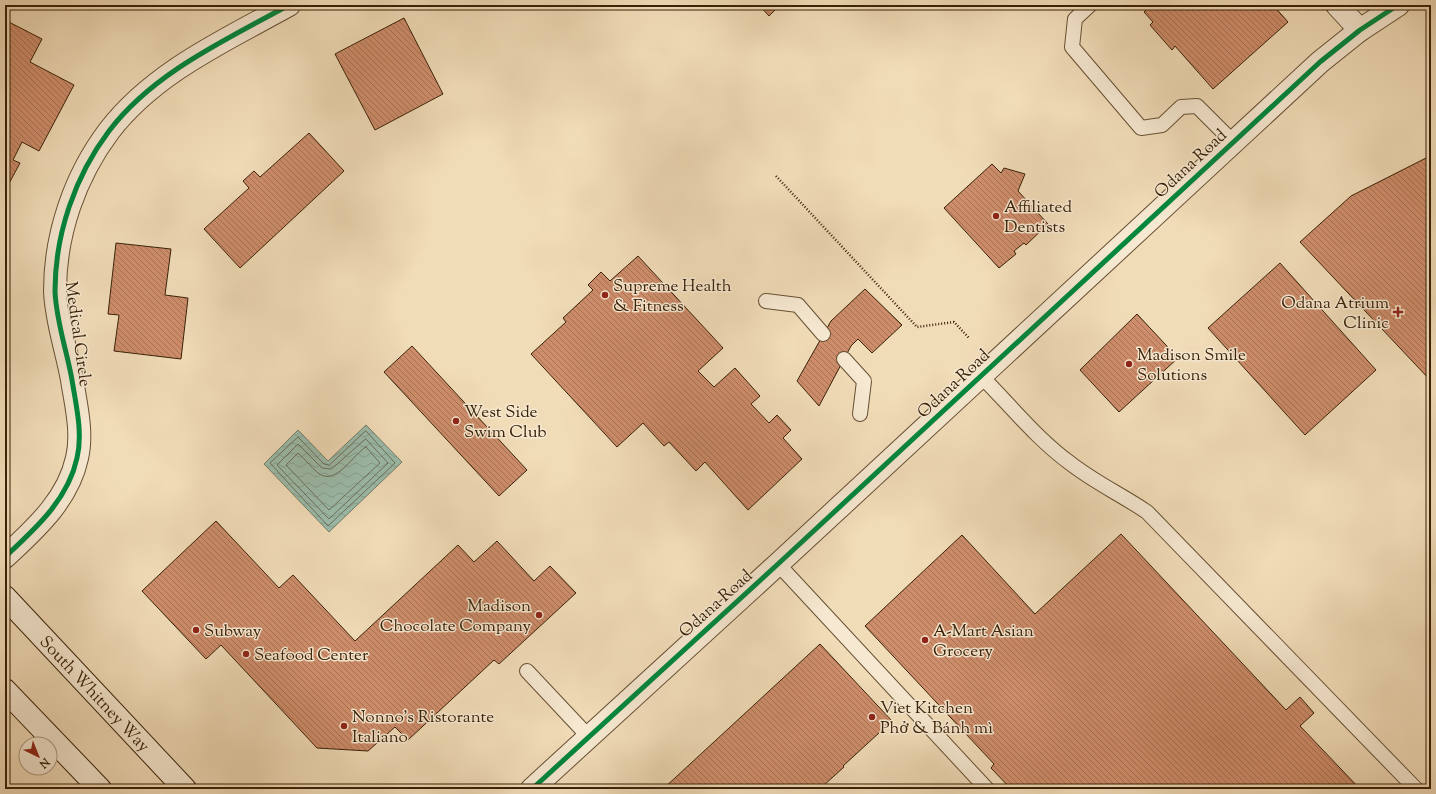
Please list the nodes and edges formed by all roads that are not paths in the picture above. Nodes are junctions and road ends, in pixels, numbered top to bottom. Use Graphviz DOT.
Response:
graph roads {
  1 [pos="289,5"];
  2 [pos="1090,5"];
  3 [pos="1337,5"];
  4 [pos="1398,5"];
  5 [pos="1360,30"];
  6 [pos="1233,142"];
  7 [pos="766,301"];
  8 [pos="823,334"];
  9 [pos="844,359"];
  10 [pos="981,376"];
  11 [pos="860,414"];
  12 [pos="5,557"];
  13 [pos="778,564"];
  14 [pos="5,597"];
  15 [pos="527,671"];
  16 [pos="5,690"];
  17 [pos="589,737"];
  18 [pos="100,789"];
  19 [pos="185,789"];
  20 [pos="532,789"];
  21 [pos="987,789"];
  22 [pos="1416,789"];
  1 -- 12 [label="street, Medical Circle"];
  2 -- 6 [label="lane"];
  3 -- 5 [label="street"];
  4 -- 5 [label="street, Odana Road"];
  5 -- 6 [label="street, Odana Road"];
  6 -- 10 [label="street, Odana Road"];
  7 -- 8 [label="lane"];
  9 -- 11 [label="lane"];
  10 -- 13 [label="street, Odana Road"];
  10 -- 22 [label="lane"];
  13 -- 17 [label="street, Odana Road"];
  13 -- 21 [label="lane"];
  14 -- 19 [label="street, South Whitney Way"];
  15 -- 17 [label="lane"];
  16 -- 18 [label="street"];
  17 -- 20 [label="street, Odana Road"];
}
